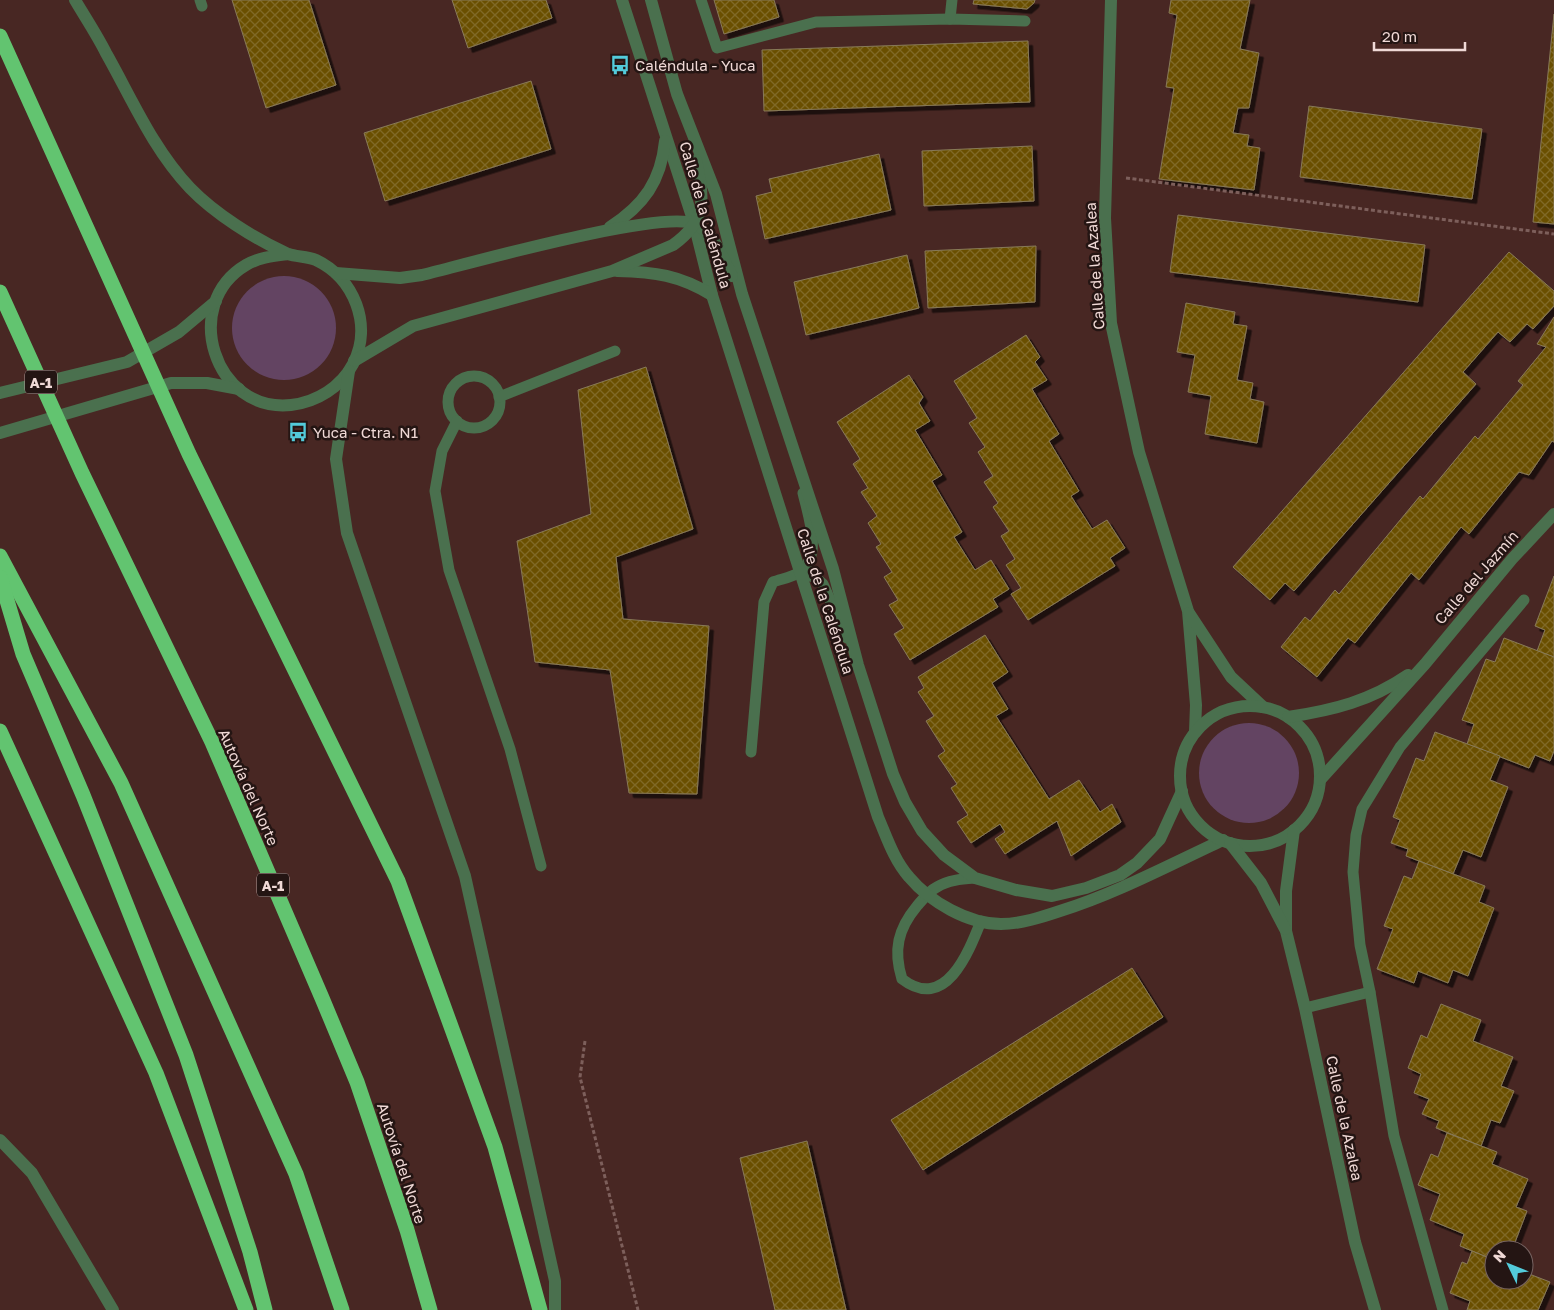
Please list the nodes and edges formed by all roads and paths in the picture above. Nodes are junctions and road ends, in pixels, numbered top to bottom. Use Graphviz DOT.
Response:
graph roads {
  1 [pos="75,0"];
  2 [pos="84,0"];
  3 [pos="622,0"];
  4 [pos="651,0"];
  5 [pos="702,0"];
  6 [pos="952,0"];
  7 [pos="1111,0"];
  8 [pos="950,19"];
  9 [pos="1025,21"];
  10 [pos="0,26"];
  11 [pos="0,36"];
  12 [pos="106,51"];
  13 [pos="8,54"];
  14 [pos="688,127"];
  15 [pos="666,136"];
  16 [pos="1106,175"];
  17 [pos="694,224"];
  18 [pos="604,231"];
  19 [pos="1554,234"];
  20 [pos="289,254"];
  21 [pos="612,271"];
  22 [pos="336,273"];
  23 [pos="0,292"];
  24 [pos="742,294"];
  25 [pos="712,295"];
  26 [pos="216,301"];
  27 [pos="615,351"];
  28 [pos="352,366"];
  29 [pos="239,389"];
  30 [pos="0,393"];
  31 [pos="499,397"];
  32 [pos="457,422"];
  33 [pos="0,433"];
  34 [pos="790,442"];
  35 [pos="1554,514"];
  36 [pos="0,556"];
  37 [pos="800,572"];
  38 [pos="0,577"];
  39 [pos="1524,600"];
  40 [pos="1188,611"];
  41 [pos="1425,664"];
  42 [pos="858,665"];
  43 [pos="1263,707"];
  44 [pos="1288,716"];
  45 [pos="0,731"];
  46 [pos="1195,732"];
  47 [pos="751,752"];
  48 [pos="1320,780"];
  49 [pos="1182,791"];
  50 [pos="1294,830"];
  51 [pos="1227,842"];
  52 [pos="541,866"];
  53 [pos="975,878"];
  54 [pos="926,895"];
  55 [pos="981,920"];
  56 [pos="1286,931"];
  57 [pos="1370,992"];
  58 [pos="1305,1008"];
  59 [pos="586,1041"];
  60 [pos="0,1140"];
  61 [pos="113,1310"];
  62 [pos="246,1310"];
  63 [pos="265,1310"];
  64 [pos="342,1310"];
  65 [pos="430,1310"];
  66 [pos="540,1310"];
  67 [pos="555,1310"];
  68 [pos="638,1310"];
  69 [pos="1375,1310"];
  70 [pos="1443,1310"];
  1 -- 12 [label="street"];
  2 -- 12 [label="street"];
  3 -- 15 [label="street, Calle de la Caléndula"];
  4 -- 14 [label="street, Calle de la Caléndula"];
  5 -- 8 [label="lane"];
  6 -- 8 [label="lane"];
  7 -- 16 [label="street, Calle de la Azalea"];
  8 -- 9 [label="lane"];
  10 -- 13 [label="highway"];
  11 -- 13 [label="highway"];
  12 -- 20 [label="street"];
  13 -- 66 [label="highway"];
  14 -- 17 [label="street"];
  14 -- 24 [label="street, Calle de la Caléndula"];
  15 -- 17 [label="street, Calle de la Caléndula"];
  15 -- 18 [label="street"];
  16 -- 19 [label="path"];
  16 -- 40 [label="street, Calle de la Azalea"];
  17 -- 18 [label="street"];
  17 -- 21 [label="street"];
  17 -- 24 [label="street"];
  17 -- 25 [label="street, Calle de la Caléndula"];
  18 -- 22 [label="street"];
  20 -- 22 [label="street"];
  20 -- 26 [label="street"];
  21 -- 25 [label="street"];
  21 -- 28 [label="street"];
  22 -- 28 [label="street"];
  23 -- 65 [label="highway, Autovía del Norte / A-1"];
  24 -- 34 [label="street, Calle de la Caléndula"];
  25 -- 37 [label="street, Calle de la Caléndula"];
  26 -- 29 [label="street"];
  26 -- 30 [label="street"];
  27 -- 31 [label="lane"];
  28 -- 29 [label="street"];
  28 -- 67 [label="street"];
  29 -- 33 [label="street"];
  31 -- 32 [label="lane"];
  31 -- 32 [label="lane"];
  32 -- 52 [label="lane"];
  34 -- 37 [label="lane"];
  34 -- 42 [label="street, Calle de la Caléndula"];
  35 -- 41 [label="street, Calle del Jazmín"];
  36 -- 64 [label="highway"];
  37 -- 42 [label="lane"];
  37 -- 47 [label="lane"];
  37 -- 54 [label="street, Calle de la Caléndula"];
  38 -- 63 [label="highway"];
  39 -- 57 [label="lane"];
  40 -- 43 [label="street, Calle de la Azalea"];
  40 -- 46 [label="street, Calle de la Azalea"];
  41 -- 44 [label="street, Calle del Jazmín"];
  41 -- 48 [label="street, Calle del Jazmín"];
  42 -- 53 [label="street, Calle de la Caléndula"];
  43 -- 44 [label="street"];
  43 -- 46 [label="street"];
  44 -- 48 [label="street"];
  45 -- 62 [label="highway"];
  46 -- 49 [label="street"];
  48 -- 50 [label="street"];
  49 -- 51 [label="street"];
  49 -- 53 [label="street, Calle de la Caléndula"];
  50 -- 51 [label="street"];
  50 -- 56 [label="street, Calle de la Azalea"];
  51 -- 55 [label="street, Calle de la Caléndula"];
  51 -- 56 [label="street, Calle de la Azalea"];
  53 -- 54 [label="lane"];
  54 -- 55 [label="street, Calle de la Caléndula"];
  54 -- 55 [label="lane"];
  56 -- 58 [label="street, Calle de la Azalea"];
  57 -- 58 [label="lane"];
  57 -- 70 [label="lane"];
  58 -- 69 [label="street, Calle de la Azalea"];
  59 -- 68 [label="path"];
  60 -- 61 [label="street"];
}
